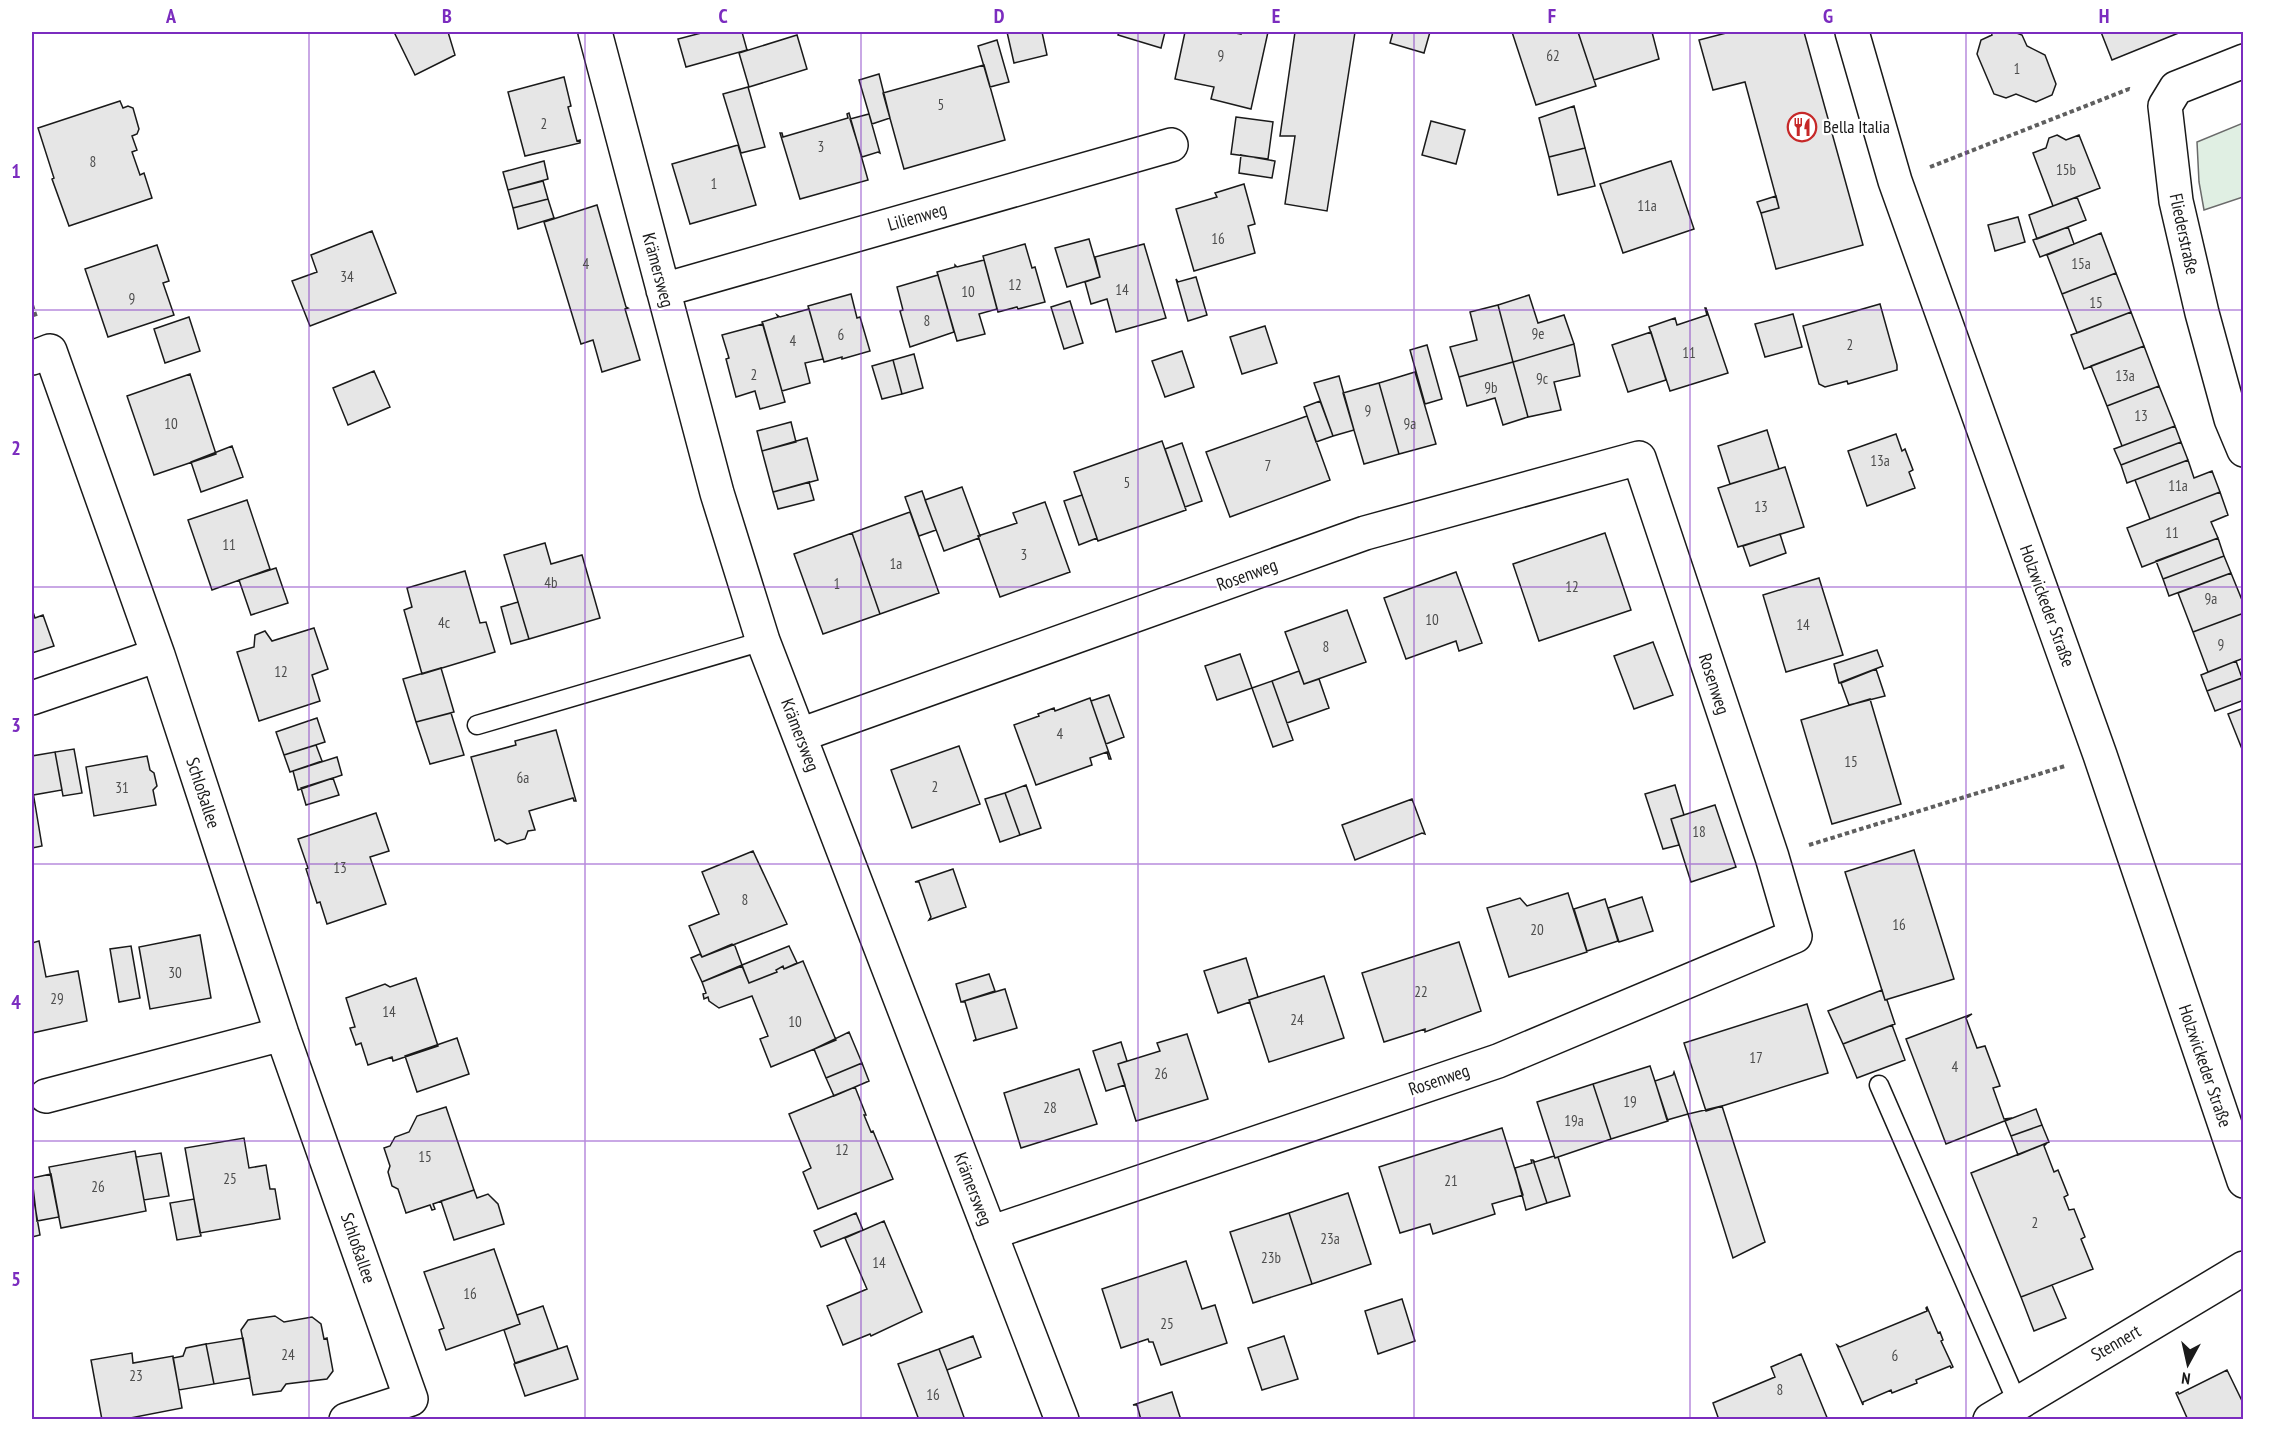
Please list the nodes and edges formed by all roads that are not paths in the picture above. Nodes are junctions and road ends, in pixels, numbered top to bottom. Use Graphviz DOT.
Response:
graph roads {
  1 [pos="595,32"];
  2 [pos="1852,32"];
  3 [pos="2244,62"];
  4 [pos="1171,145"];
  5 [pos="663,290"];
  6 [pos="32,358"];
  7 [pos="2244,450"];
  8 [pos="763,641"];
  9 [pos="158,655"];
  10 [pos="32,698"];
  11 [pos="477,725"];
  12 [pos="800,735"];
  13 [pos="282,1034"];
  14 [pos="1879,1085"];
  15 [pos="46,1096"];
  16 [pos="2244,1181"];
  17 [pos="990,1233"];
  18 [pos="2244,1268"];
  19 [pos="2017,1402"];
  20 [pos="346,1419"];
  21 [pos="1062,1419"];
  22 [pos="1990,1419"];
  1 -- 5 [label="street, Krämersweg"];
  2 -- 16 [label="street, Holzwickeder Straße"];
  3 -- 7 [label="street, Fliederstraße"];
  4 -- 5 [label="street, Lilienweg"];
  5 -- 8 [label="street, Krämersweg"];
  6 -- 9 [label="street, Schloßallee"];
  8 -- 11 [label="lane"];
  8 -- 12 [label="street, Krämersweg"];
  9 -- 10 [label="street"];
  9 -- 13 [label="street, Schloßallee"];
  12 -- 17 [label="street, Krämersweg"];
  12 -- 17 [label="street, Rosenweg"];
  13 -- 15 [label="street"];
  13 -- 20 [label="street, Schloßallee"];
  14 -- 19 [label="lane"];
  17 -- 21 [label="street, Krämersweg"];
  18 -- 19 [label="street, Stennert"];
  19 -- 22 [label="street, Stennert"];
}
